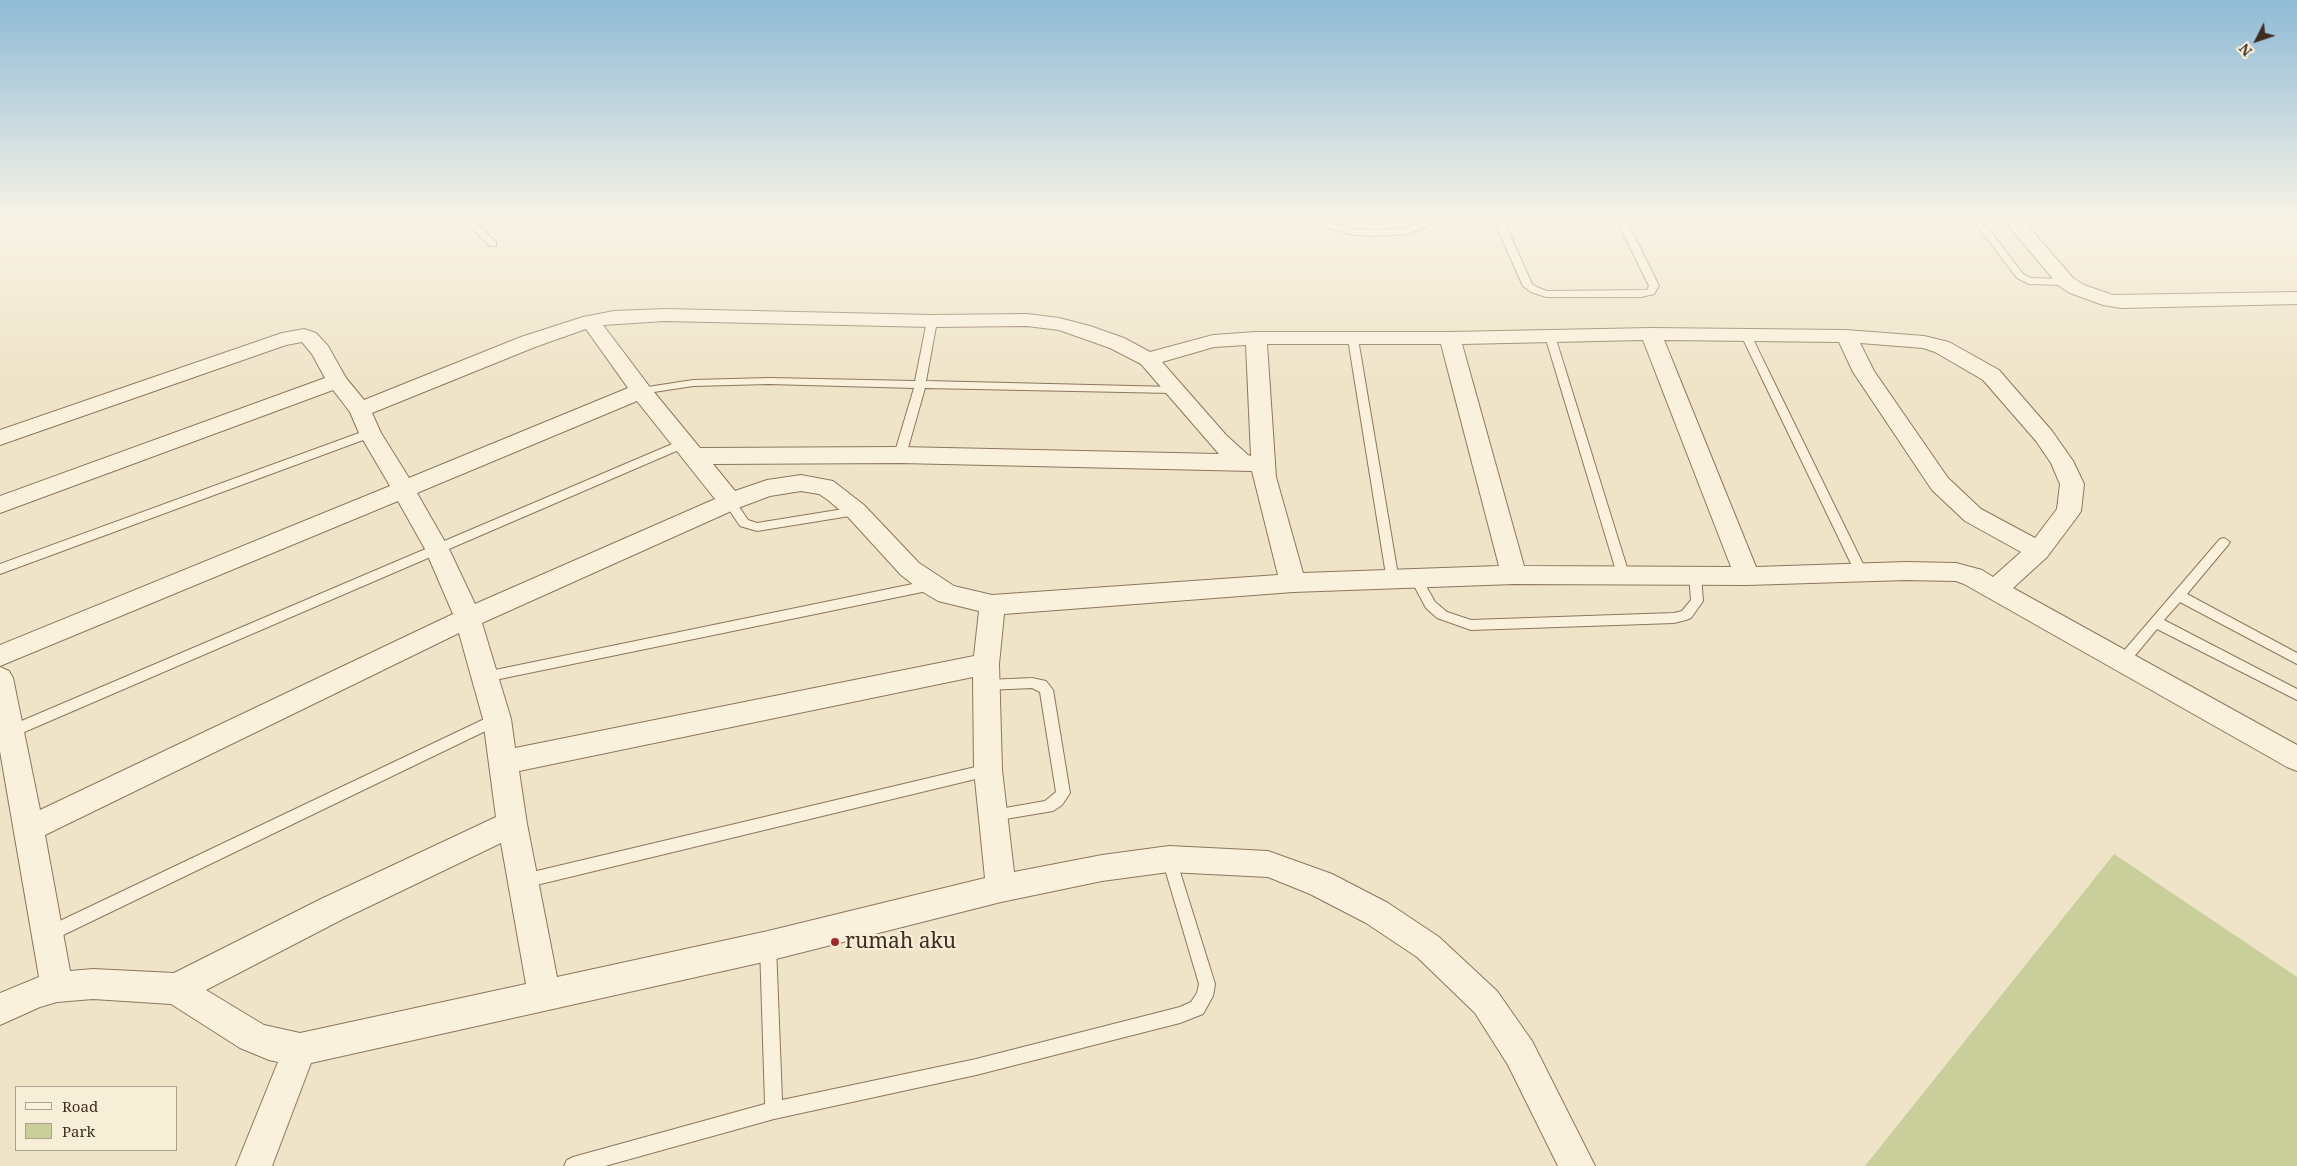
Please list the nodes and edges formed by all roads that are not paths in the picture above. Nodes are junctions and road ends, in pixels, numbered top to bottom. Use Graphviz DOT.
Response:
graph roads {
  1 [pos="1522,273"];
  2 [pos="1648,273"];
  3 [pos="2018,273"];
  4 [pos="2059,273"];
  5 [pos="2066,282"];
  6 [pos="2297,298"];
  7 [pos="590,320"];
  8 [pos="932,321"];
  9 [pos="1651,334"];
  10 [pos="1746,335"];
  11 [pos="1550,336"];
  12 [pos="1846,336"];
  13 [pos="1256,338"];
  14 [pos="1450,338"];
  15 [pos="1353,339"];
  16 [pos="1148,359"];
  17 [pos="337,381"];
  18 [pos="920,385"];
  19 [pos="1173,390"];
  20 [pos="641,391"];
  21 [pos="360,410"];
  22 [pos="370,433"];
  23 [pos="0,438"];
  24 [pos="689,449"];
  25 [pos="900,455"];
  26 [pos="1241,462"];
  27 [pos="1263,465"];
  28 [pos="403,488"];
  29 [pos="730,502"];
  30 [pos="0,505"];
  31 [pos="856,511"];
  32 [pos="2224,542"];
  33 [pos="436,549"];
  34 [pos="2038,551"];
  35 [pos="0,570"];
  36 [pos="1861,572"];
  37 [pos="1623,574"];
  38 [pos="1514,575"];
  39 [pos="1695,575"];
  40 [pos="1747,576"];
  41 [pos="1405,580"];
  42 [pos="1293,582"];
  43 [pos="932,584"];
  44 [pos="1995,590"];
  45 [pos="2180,596"];
  46 [pos="992,605"];
  47 [pos="468,618"];
  48 [pos="2156,622"];
  49 [pos="0,656"];
  50 [pos="2297,659"];
  51 [pos="2123,660"];
  52 [pos="987,675"];
  53 [pos="486,677"];
  54 [pos="0,683"];
  55 [pos="2297,695"];
  56 [pos="498,719"];
  57 [pos="10,732"];
  58 [pos="2296,756"];
  59 [pos="505,762"];
  60 [pos="988,770"];
  61 [pos="993,815"];
  62 [pos="512,824"];
  63 [pos="29,829"];
  64 [pos="1169,859"];
  65 [pos="524,881"];
  66 [pos="1000,888"];
  67 [pos="49,934"];
  68 [pos="768,946"];
  69 [pos="57,988"];
  70 [pos="176,989"];
  71 [pos="544,994"];
  72 [pos="0,1009"];
  73 [pos="300,1049"];
  74 [pos="774,1110"];
  75 [pos="254,1166"];
  76 [pos="573,1166"];
  77 [pos="1577,1166"];
  1 -- 2 [label="lane"];
  3 -- 5 [label="lane"];
  4 -- 5 [label="street"];
  5 -- 6 [label="street"];
  7 -- 8 [label="street"];
  7 -- 20 [label="street"];
  7 -- 21 [label="street"];
  8 -- 16 [label="street"];
  8 -- 18 [label="lane"];
  9 -- 10 [label="street"];
  9 -- 11 [label="street"];
  9 -- 40 [label="street"];
  10 -- 12 [label="street"];
  10 -- 36 [label="lane"];
  11 -- 14 [label="street"];
  11 -- 37 [label="lane"];
  12 -- 34 [label="street"];
  12 -- 34 [label="street"];
  13 -- 15 [label="street"];
  13 -- 16 [label="street"];
  13 -- 27 [label="street"];
  14 -- 15 [label="street"];
  14 -- 38 [label="street"];
  15 -- 41 [label="lane"];
  16 -- 19 [label="street"];
  17 -- 21 [label="street"];
  17 -- 23 [label="street"];
  17 -- 30 [label="street"];
  18 -- 19 [label="lane"];
  18 -- 20 [label="lane"];
  18 -- 25 [label="lane"];
  19 -- 26 [label="street"];
  20 -- 24 [label="street"];
  20 -- 28 [label="street"];
  21 -- 22 [label="street"];
  22 -- 28 [label="street"];
  22 -- 35 [label="lane"];
  24 -- 25 [label="street"];
  24 -- 29 [label="street"];
  24 -- 33 [label="lane"];
  25 -- 26 [label="street"];
  26 -- 27 [label="street"];
  27 -- 42 [label="street"];
  28 -- 33 [label="street"];
  28 -- 49 [label="street"];
  29 -- 31 [label="street"];
  29 -- 31 [label="lane"];
  29 -- 47 [label="street"];
  31 -- 43 [label="street"];
  32 -- 45 [label="lane"];
  33 -- 47 [label="street"];
  33 -- 57 [label="lane"];
  34 -- 44 [label="street"];
  36 -- 40 [label="street"];
  36 -- 44 [label="street"];
  37 -- 38 [label="street"];
  37 -- 39 [label="street"];
  38 -- 41 [label="street"];
  39 -- 40 [label="street"];
  39 -- 41 [label="lane"];
  41 -- 42 [label="street"];
  42 -- 46 [label="street"];
  43 -- 46 [label="street"];
  43 -- 53 [label="lane"];
  44 -- 51 [label="street"];
  45 -- 48 [label="lane"];
  45 -- 50 [label="lane"];
  46 -- 52 [label="street"];
  47 -- 53 [label="street"];
  47 -- 63 [label="street"];
  48 -- 51 [label="lane"];
  48 -- 55 [label="lane"];
  51 -- 58 [label="street"];
  52 -- 59 [label="street"];
  52 -- 60 [label="street"];
  52 -- 61 [label="lane"];
  53 -- 56 [label="street"];
  54 -- 57 [label="street"];
  56 -- 59 [label="street"];
  56 -- 67 [label="lane"];
  57 -- 63 [label="street"];
  59 -- 62 [label="street"];
  60 -- 61 [label="street"];
  60 -- 65 [label="lane"];
  61 -- 66 [label="street"];
  62 -- 65 [label="street"];
  62 -- 70 [label="street"];
  63 -- 67 [label="street"];
  64 -- 66 [label="street"];
  64 -- 74 [label="lane"];
  64 -- 77 [label="street"];
  65 -- 71 [label="street"];
  66 -- 68 [label="street"];
  67 -- 69 [label="street"];
  68 -- 71 [label="street"];
  68 -- 74 [label="lane"];
  69 -- 70 [label="street"];
  69 -- 72 [label="street"];
  70 -- 73 [label="street"];
  71 -- 73 [label="street"];
  73 -- 75 [label="street"];
  74 -- 76 [label="lane"];
}
